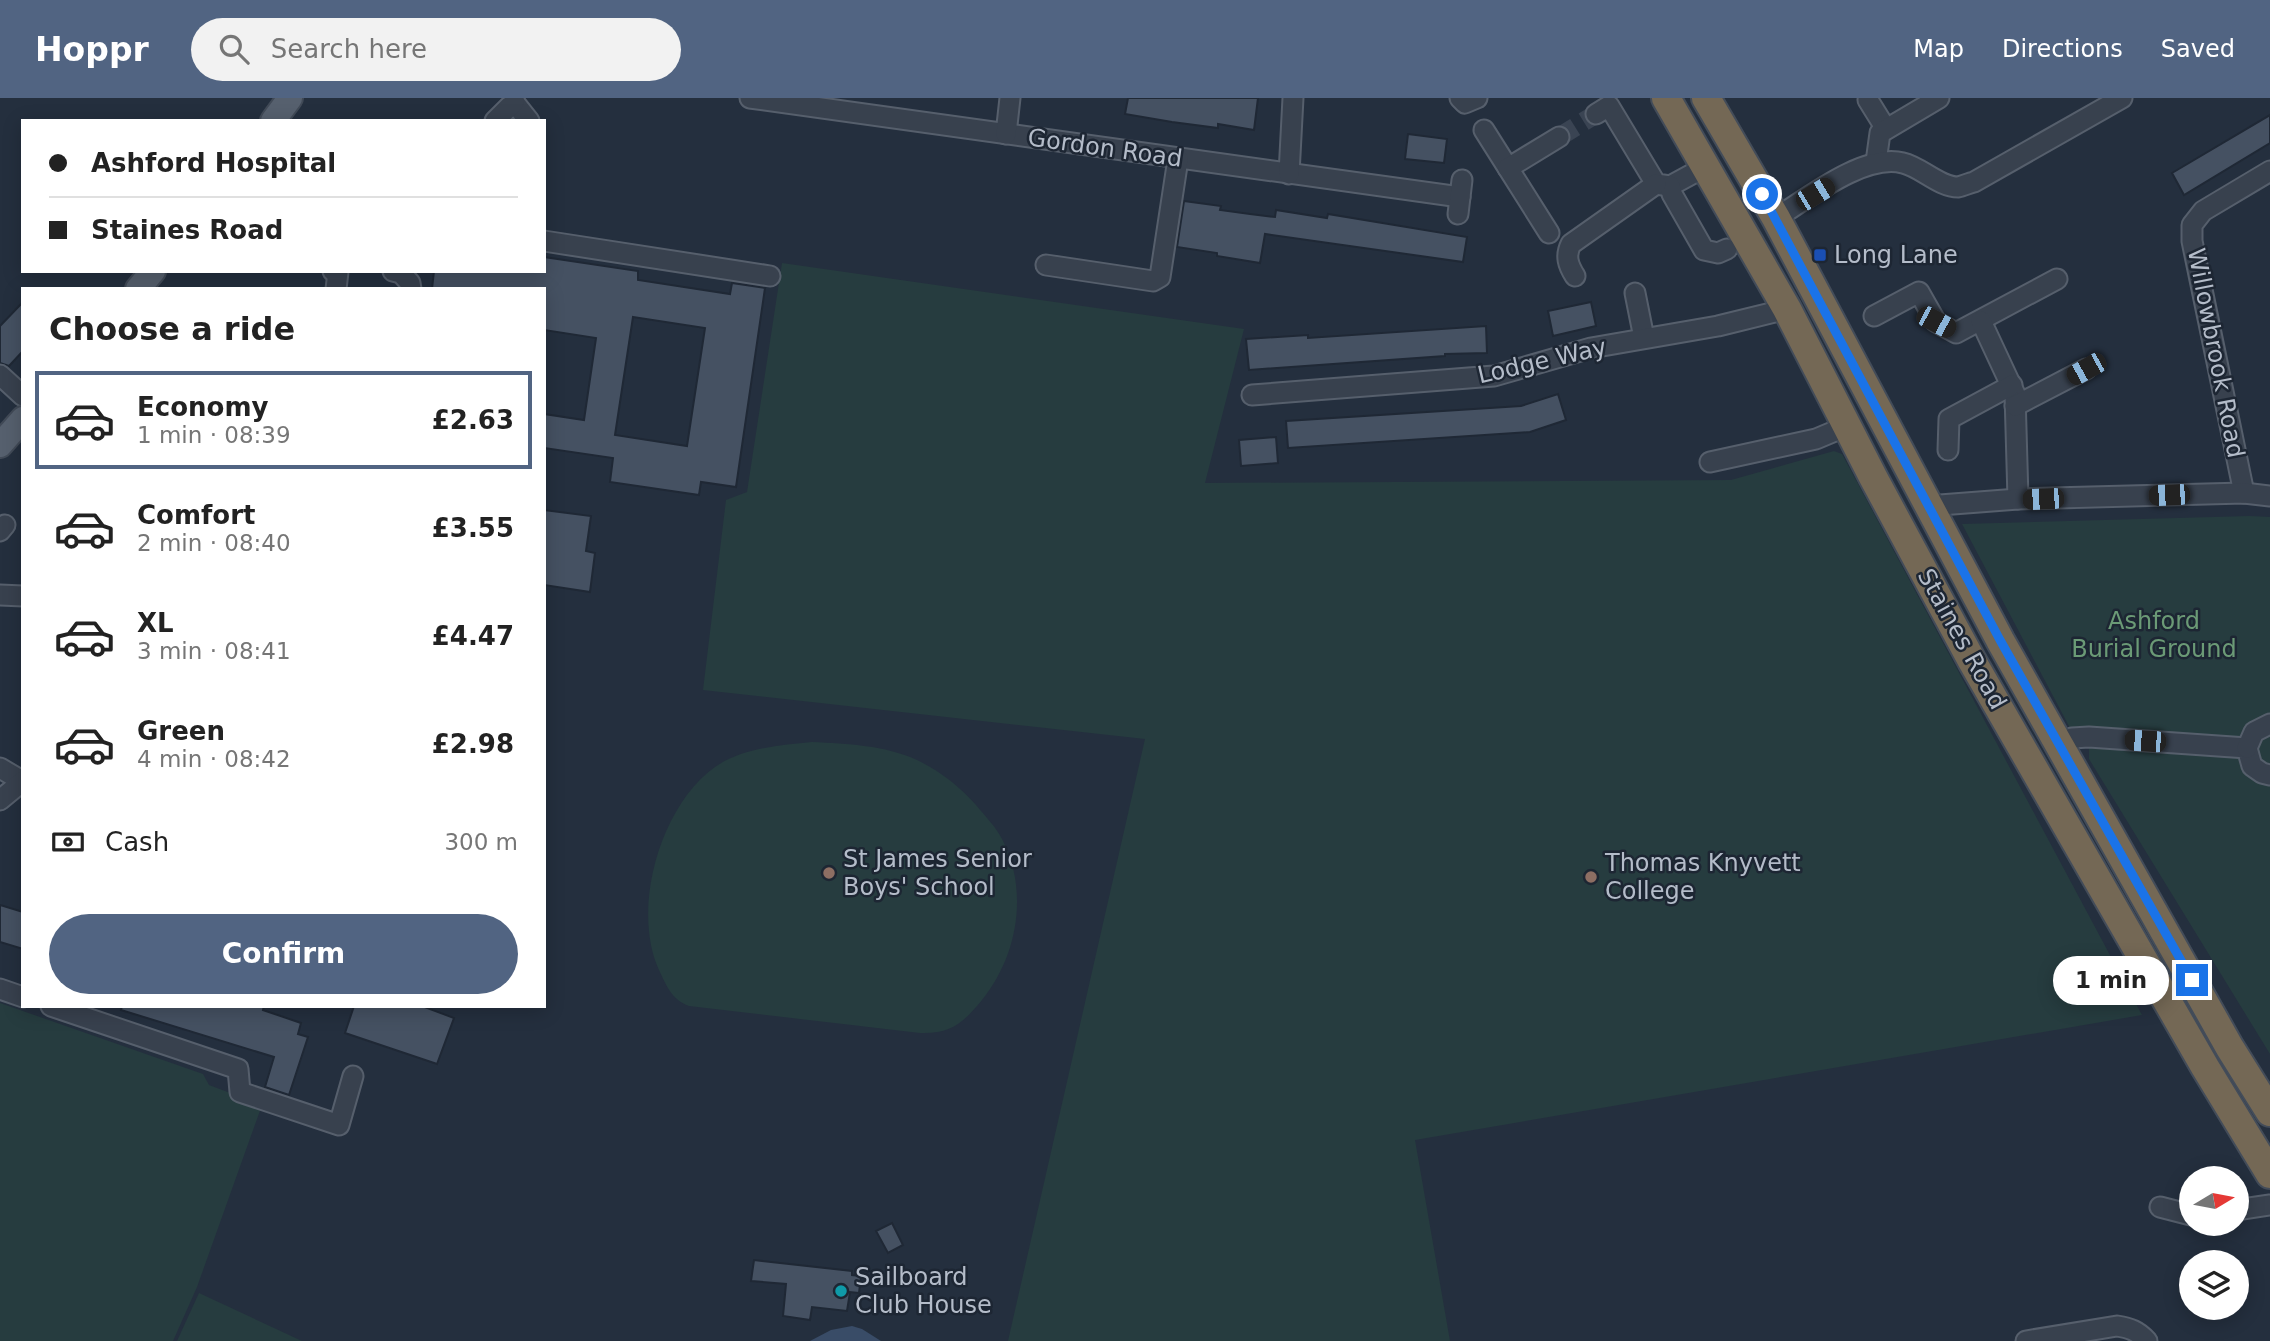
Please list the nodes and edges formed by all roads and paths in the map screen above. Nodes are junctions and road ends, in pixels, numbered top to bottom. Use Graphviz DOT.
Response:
graph roads {
  1 [pos="290,98"];
  2 [pos="750,98"];
  3 [pos="1010,98"];
  4 [pos="1293,98"];
  5 [pos="1460,98"];
  6 [pos="1478,98"];
  7 [pos="1666,98"];
  8 [pos="1706,98"];
  9 [pos="1939,98"];
  10 [pos="2122,98"];
  11 [pos="514,100"];
  12 [pos="1868,100"];
  13 [pos="1603,106"];
  14 [pos="274,119"];
  15 [pos="497,119"];
  16 [pos="528,119"];
  17 [pos="1885,129"];
  18 [pos="1484,130"];
  19 [pos="1006,134"];
  20 [pos="1559,137"];
  21 [pos="1178,159"];
  22 [pos="1876,162"];
  23 [pos="1705,167"];
  24 [pos="1508,168"];
  25 [pos="2270,171"];
  26 [pos="1289,174"];
  27 [pos="1663,185"];
  28 [pos="1460,197"];
  29 [pos="1776,218"];
  30 [pos="1549,233"];
  31 [pos="546,241"];
  32 [pos="1727,249"];
  33 [pos="1046,265"];
  34 [pos="151,273"];
  35 [pos="770,276"];
  36 [pos="1576,276"];
  37 [pos="2057,279"];
  38 [pos="140,287"];
  39 [pos="1635,293"];
  40 [pos="1787,309"];
  41 [pos="1874,316"];
  42 [pos="1981,321"];
  43 [pos="1644,338"];
  44 [pos="2086,369"];
  45 [pos="0,375"];
  46 [pos="2011,385"];
  47 [pos="21,394"];
  48 [pos="1252,395"];
  49 [pos="2015,406"];
  50 [pos="21,421"];
  51 [pos="1847,426"];
  52 [pos="0,445"];
  53 [pos="1948,450"];
  54 [pos="1710,462"];
  55 [pos="2244,493"];
  56 [pos="2270,496"];
  57 [pos="2018,499"];
  58 [pos="1931,509"];
  59 [pos="2270,724"];
  60 [pos="2059,744"];
  61 [pos="2247,748"];
  62 [pos="0,768"];
  63 [pos="2270,775"];
  64 [pos="21,780"];
  65 [pos="21,783"];
  66 [pos="0,800"];
  67 [pos="0,989"];
  68 [pos="21,995"];
  69 [pos="57,1008"];
  70 [pos="353,1076"];
  71 [pos="2270,1112"];
  72 [pos="2270,1174"];
  73 [pos="2270,1205"];
  74 [pos="2160,1207"];
  75 [pos="2249,1208"];
  76 [pos="2179,1212"];
  77 [pos="2143,1337"];
  78 [pos="2026,1341"];
  1 -- 14 [label="main road"];
  2 -- 19 [label="street, Gordon Road"];
  3 -- 19 [label="street"];
  4 -- 26 [label="street"];
  5 -- 6 [label="street"];
  7 -- 23 [label="highway, Staines Road"];
  8 -- 29 [label="highway, Staines Road"];
  9 -- 17 [label="street"];
  10 -- 22 [label="street"];
  11 -- 15 [label="street"];
  11 -- 16 [label="street"];
  12 -- 17 [label="street"];
  13 -- 27 [label="street"];
  17 -- 22 [label="street"];
  18 -- 24 [label="street"];
  19 -- 21 [label="street, Gordon Road"];
  20 -- 24 [label="street"];
  21 -- 26 [label="street, Gordon Road"];
  21 -- 33 [label="street"];
  22 -- 29 [label="street"];
  23 -- 27 [label="street"];
  23 -- 40 [label="highway, Staines Road"];
  24 -- 30 [label="street"];
  25 -- 55 [label="street, Willowbrook Road"];
  26 -- 28 [label="street, Gordon Road"];
  27 -- 32 [label="street"];
  27 -- 36 [label="street"];
  29 -- 58 [label="highway, Staines Road"];
  31 -- 35 [label="street"];
  34 -- 38 [label="main road"];
  37 -- 42 [label="street"];
  39 -- 43 [label="street"];
  40 -- 43 [label="street, Lodge Way"];
  40 -- 51 [label="highway, Staines Road"];
  41 -- 42 [label="street"];
  42 -- 46 [label="street"];
  43 -- 48 [label="street, Lodge Way"];
  44 -- 49 [label="street"];
  45 -- 47 [label="street"];
  46 -- 49 [label="street"];
  46 -- 53 [label="street"];
  49 -- 57 [label="street"];
  50 -- 52 [label="main road"];
  51 -- 54 [label="street"];
  51 -- 72 [label="highway, Staines Road"];
  55 -- 56 [label="street"];
  55 -- 57 [label="street"];
  57 -- 58 [label="street"];
  58 -- 60 [label="highway, Staines Road"];
  59 -- 61 [label="street"];
  60 -- 61 [label="street"];
  60 -- 71 [label="highway, Staines Road"];
  61 -- 63 [label="street"];
  62 -- 64 [label="street"];
  65 -- 66 [label="street"];
  67 -- 68 [label="street"];
  69 -- 70 [label="street"];
  73 -- 75 [label="street"];
  74 -- 76 [label="street"];
  77 -- 78 [label="street"];
}
